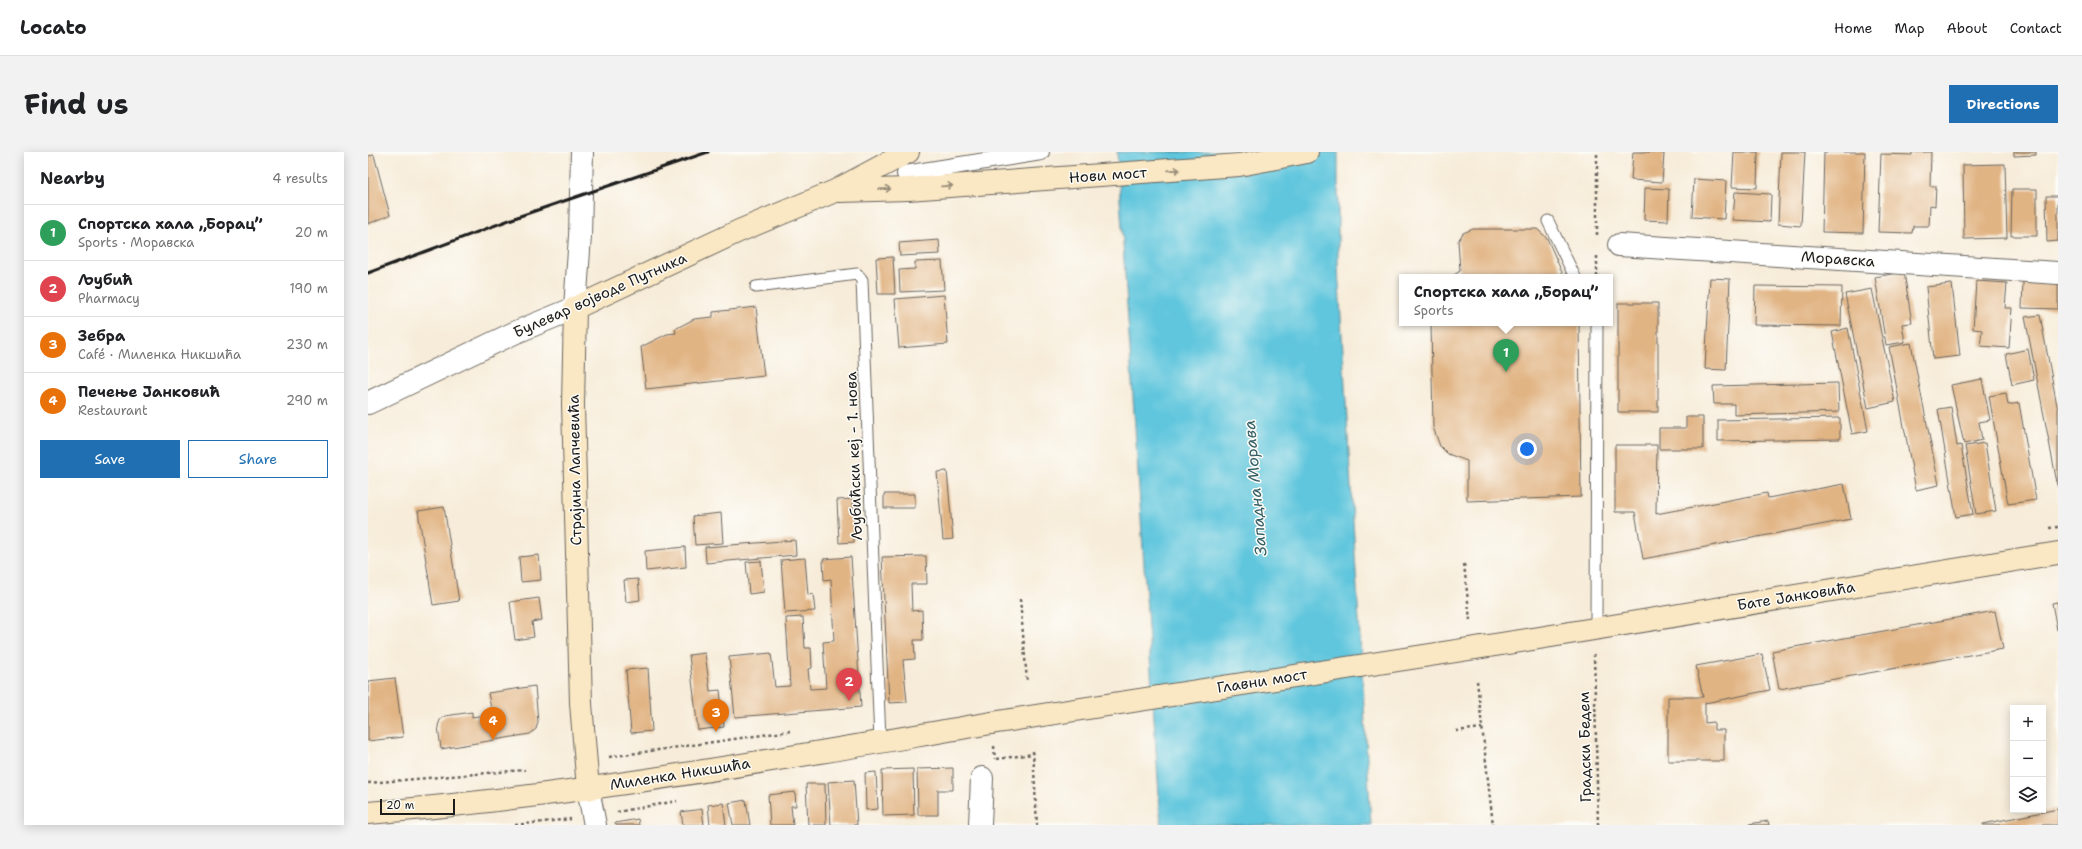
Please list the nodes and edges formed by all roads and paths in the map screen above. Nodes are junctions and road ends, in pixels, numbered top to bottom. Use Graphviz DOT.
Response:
graph roads {
  1 [pos="582,152"];
  2 [pos="1041,152"];
  3 [pos="1307,152"];
  4 [pos="1597,152"];
  5 [pos="905,168"];
  6 [pos="835,191"];
  7 [pos="1548,221"];
  8 [pos="1597,237"];
  9 [pos="1619,245"];
  10 [pos="1597,250"];
  11 [pos="2058,273"];
  12 [pos="1574,274"];
  13 [pos="1597,274"];
  14 [pos="756,287"];
  15 [pos="575,308"];
  16 [pos="1596,326"];
  17 [pos="368,403"];
  18 [pos="2058,552"];
  19 [pos="1464,564"];
  20 [pos="1020,599"];
  21 [pos="1470,620"];
  22 [pos="1596,628"];
  23 [pos="1533,639"];
  24 [pos="1594,669"];
  25 [pos="1477,681"];
  26 [pos="1027,682"];
  27 [pos="991,723"];
  28 [pos="1482,728"];
  29 [pos="794,730"];
  30 [pos="1456,731"];
  31 [pos="880,742"];
  32 [pos="996,759"];
  33 [pos="586,762"];
  34 [pos="529,770"];
  35 [pos="982,778"];
  36 [pos="368,783"];
  37 [pos="588,789"];
  38 [pos="368,813"];
  39 [pos="595,825"];
  40 [pos="980,825"];
  41 [pos="1037,825"];
  42 [pos="1493,825"];
  43 [pos="1598,825"];
  1 -- 15 [label="street, Страјина Лапчевића"];
  2 -- 5 [label="street"];
  5 -- 3 [label="main road, Нови мост, one-way"];
  4 -- 8 [label="path"];
  6 -- 5 [label="main road, Булевар војводе Путника, one-way"];
  5 -- 6 [label="main road, Булевар војводе Путника"];
  6 -- 15 [label="main road, Булевар војводе Путника"];
  7 -- 12 [label="lane"];
  9 -- 11 [label="street, Моравска"];
  10 -- 13 [label="path"];
  14 -- 31 [label="lane, Љубићски кеј - 1. нова"];
  15 -- 17 [label="street, Булевар војводе Путника"];
  15 -- 33 [label="main road, Страјина Лапчевића"];
  16 -- 22 [label="lane"];
  18 -- 22 [label="main road, Бате Јанковића"];
  19 -- 21 [label="path"];
  20 -- 26 [label="path"];
  22 -- 23 [label="main road, Бате Јанковића"];
  23 -- 27 [label="main road, Главни мост, bridge"];
  24 -- 43 [label="path, Градски Бедем"];
  25 -- 28 [label="path"];
  27 -- 31 [label="main road, Миленка Никшића"];
  28 -- 30 [label="path"];
  28 -- 42 [label="path"];
  29 -- 33 [label="path"];
  31 -- 37 [label="main road, Миленка Никшића"];
  32 -- 41 [label="path"];
  33 -- 37 [label="main road, Страјина Лапчевића"];
  34 -- 36 [label="path"];
  35 -- 40 [label="street"];
  37 -- 38 [label="main road, Миленка Никшића"];
  37 -- 39 [label="street"];
}
